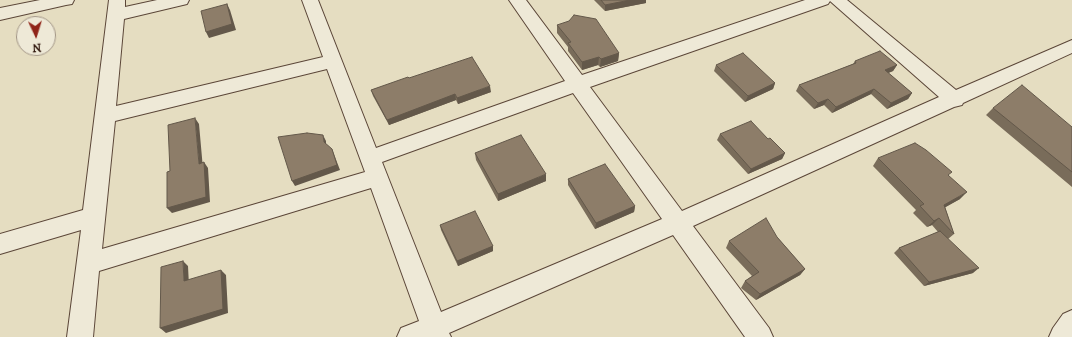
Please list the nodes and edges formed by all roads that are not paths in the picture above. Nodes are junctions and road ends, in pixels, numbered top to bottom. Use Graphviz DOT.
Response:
graph roads {
  1 [pos="66,0"];
  2 [pos="182,0"];
  3 [pos="310,0"];
  4 [pos="517,0"];
  5 [pos="822,0"];
  6 [pos="837,0"];
  7 [pos="117,7"];
  8 [pos="0,14"];
  9 [pos="1072,46"];
  10 [pos="334,61"];
  11 [pos="577,84"];
  12 [pos="955,100"];
  13 [pos="105,116"];
  14 [pos="374,167"];
  15 [pos="94,217"];
  16 [pos="677,223"];
  17 [pos="0,244"];
  18 [pos="88,264"];
  19 [pos="1072,322"];
  20 [pos="436,332"];
  21 [pos="80,337"];
  22 [pos="410,337"];
  23 [pos="760,337"];
  24 [pos="1062,337"];
  1 -- 8 [label="street"];
  2 -- 7 [label="street"];
  3 -- 10 [label="street"];
  4 -- 11 [label="street"];
  5 -- 11 [label="street"];
  6 -- 12 [label="street"];
  7 -- 13 [label="street"];
  9 -- 12 [label="street"];
  10 -- 13 [label="street"];
  10 -- 14 [label="street"];
  11 -- 14 [label="street"];
  11 -- 16 [label="street"];
  12 -- 16 [label="street"];
  13 -- 15 [label="street"];
  14 -- 18 [label="street"];
  14 -- 20 [label="street"];
  15 -- 17 [label="street"];
  15 -- 18 [label="street"];
  16 -- 20 [label="street"];
  16 -- 23 [label="street"];
  18 -- 21 [label="street"];
  19 -- 24 [label="street"];
  20 -- 22 [label="street"];
}
